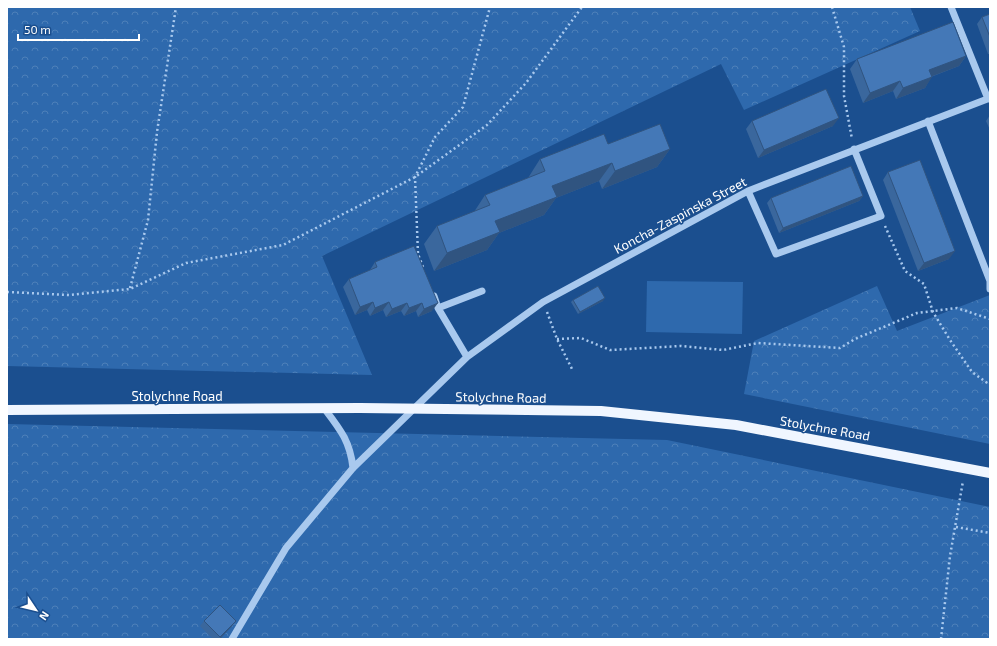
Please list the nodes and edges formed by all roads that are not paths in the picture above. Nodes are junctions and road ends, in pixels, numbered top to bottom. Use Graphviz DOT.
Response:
graph roads {
  1 [pos="951,7"];
  2 [pos="989,98"];
  3 [pos="928,121"];
  4 [pos="854,149"];
  5 [pos="748,191"];
  6 [pos="425,273"];
  7 [pos="990,285"];
  8 [pos="990,289"];
  9 [pos="482,291"];
  10 [pos="438,308"];
  11 [pos="467,357"];
  12 [pos="324,408"];
  13 [pos="7,410"];
  14 [pos="413,410"];
  15 [pos="353,468"];
  16 [pos="990,473"];
  17 [pos="232,639"];
  1 -- 2 [label="street"];
  2 -- 3 [label="street, Koncha-Zaspinska Street"];
  3 -- 4 [label="street, Koncha-Zaspinska Street"];
  3 -- 7 [label="street"];
  4 -- 5 [label="street, Koncha-Zaspinska Street"];
  4 -- 5 [label="street"];
  5 -- 11 [label="street, Koncha-Zaspinska Street"];
  6 -- 10 [label="street"];
  7 -- 8 [label="street"];
  9 -- 10 [label="street"];
  10 -- 11 [label="street"];
  11 -- 14 [label="street, Koncha-Zaspinska Street"];
  12 -- 13 [label="main road, Stolychne Road"];
  12 -- 14 [label="main road, Stolychne Road"];
  12 -- 15 [label="street"];
  14 -- 15 [label="street, Koncha-Zaspinska Street"];
  14 -- 16 [label="main road, Stolychne Road"];
  15 -- 17 [label="street, Koncha-Zaspinska Street"];
}
